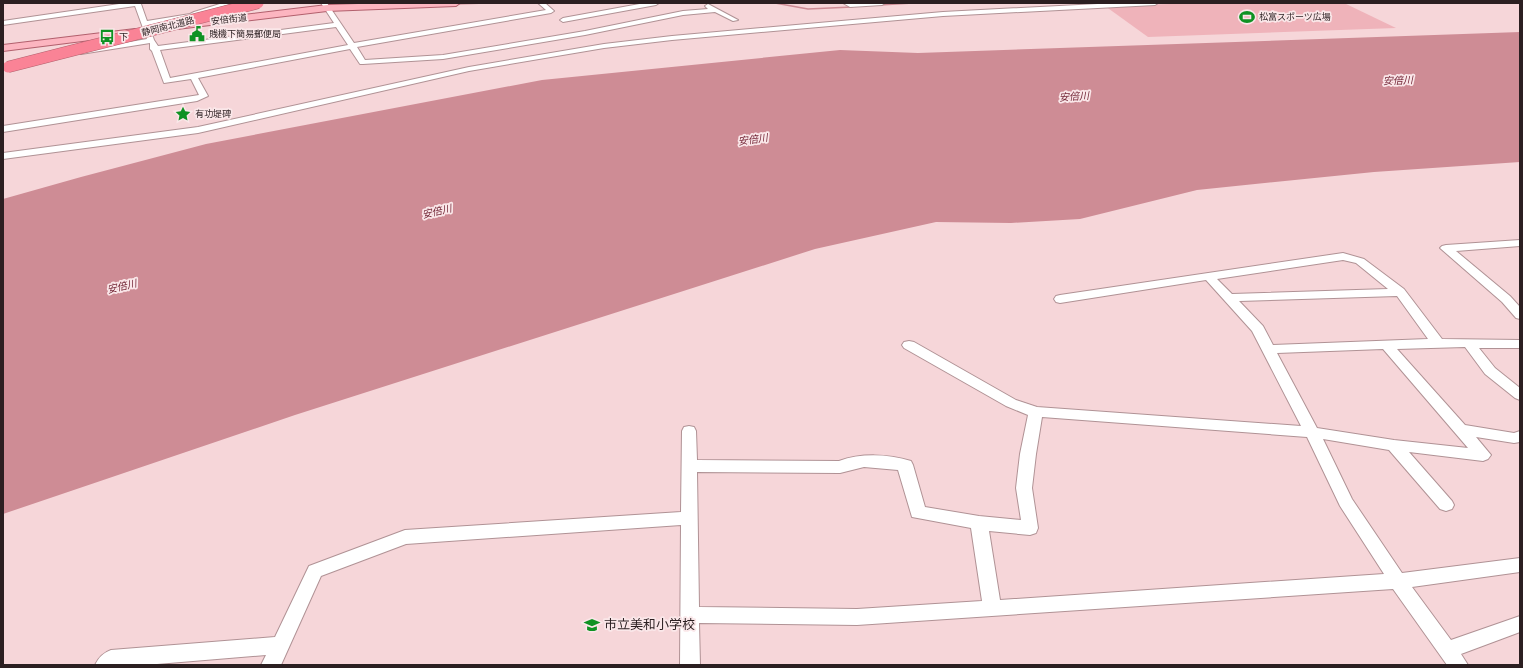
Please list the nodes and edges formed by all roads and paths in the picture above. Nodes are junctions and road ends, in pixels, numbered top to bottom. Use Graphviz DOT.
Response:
graph roads {
  1 [pos="138,3"];
  2 [pos="230,3"];
  3 [pos="254,3"];
  4 [pos="258,3"];
  5 [pos="262,3"];
  6 [pos="456,3"];
  7 [pos="541,3"];
  8 [pos="656,3"];
  9 [pos="703,3"];
  10 [pos="846,3"];
  11 [pos="882,3"];
  12 [pos="1155,3"];
  13 [pos="325,6"];
  14 [pos="715,10"];
  15 [pos="551,11"];
  16 [pos="192,16"];
  17 [pos="734,20"];
  18 [pos="3,23"];
  19 [pos="337,25"];
  20 [pos="146,27"];
  21 [pos="572,27"];
  22 [pos="150,41"];
  23 [pos="352,46"];
  24 [pos="3,48"];
  25 [pos="154,49"];
  26 [pos="5,68"];
  27 [pos="193,76"];
  28 [pos="3,130"];
  29 [pos="3,156"];
  30 [pos="1520,243"];
  31 [pos="1208,276"];
  32 [pos="1400,292"];
  33 [pos="1060,298"];
  34 [pos="1229,298"];
  35 [pos="1520,315"];
  36 [pos="1438,343"];
  37 [pos="1468,343"];
  38 [pos="1520,344"];
  39 [pos="909,345"];
  40 [pos="1386,345"];
  41 [pos="1269,349"];
  42 [pos="1520,395"];
  43 [pos="1036,412"];
  44 [pos="689,430"];
  45 [pos="1463,430"];
  46 [pos="1312,432"];
  47 [pos="1520,436"];
  48 [pos="1394,445"];
  49 [pos="689,466"];
  50 [pos="1446,505"];
  51 [pos="689,518"];
  52 [pos="979,523"];
  53 [pos="1520,565"];
  54 [pos="1398,581"];
  55 [pos="992,608"];
  56 [pos="690,615"];
  57 [pos="1520,624"];
  58 [pos="280,645"];
  59 [pos="1453,658"];
  60 [pos="105,665"];
  61 [pos="271,665"];
  62 [pos="690,665"];
  1 -- 18 [label="street"];
  1 -- 20 [label="street"];
  2 -- 16 [label="street"];
  3 -- 26 [label="highway, 静岡南北道路, bridge"];
  4 -- 26 [label="highway, 静岡南北道路, bridge"];
  5 -- 16 [label="street"];
  6 -- 13 [label="main road, 安倍街道"];
  7 -- 15 [label="street"];
  8 -- 21 [label="street"];
  9 -- 14 [label="street"];
  10 -- 11 [label="street"];
  12 -- 29 [label="street"];
  13 -- 19 [label="street"];
  13 -- 20 [label="main road, 安倍街道"];
  14 -- 17 [label="street"];
  14 -- 21 [label="street"];
  15 -- 21 [label="street"];
  15 -- 23 [label="street"];
  16 -- 20 [label="street"];
  19 -- 23 [label="street"];
  19 -- 25 [label="street"];
  20 -- 22 [label="street"];
  20 -- 24 [label="main road, 安倍街道"];
  21 -- 23 [label="street"];
  22 -- 25 [label="street"];
  22 -- 26 [label="street"];
  23 -- 27 [label="street"];
  25 -- 27 [label="street"];
  27 -- 28 [label="street"];
  30 -- 35 [label="street"];
  31 -- 32 [label="street"];
  31 -- 33 [label="street"];
  31 -- 34 [label="street"];
  32 -- 34 [label="street"];
  32 -- 36 [label="street"];
  34 -- 41 [label="street"];
  36 -- 37 [label="street"];
  36 -- 40 [label="street"];
  37 -- 38 [label="street"];
  37 -- 42 [label="street"];
  39 -- 43 [label="street"];
  40 -- 41 [label="street"];
  40 -- 45 [label="street"];
  41 -- 46 [label="street"];
  43 -- 46 [label="street"];
  43 -- 52 [label="street"];
  44 -- 49 [label="street"];
  45 -- 47 [label="street"];
  45 -- 48 [label="street"];
  46 -- 48 [label="street"];
  46 -- 54 [label="street"];
  48 -- 50 [label="street"];
  49 -- 51 [label="street"];
  49 -- 52 [label="street"];
  51 -- 56 [label="street"];
  51 -- 58 [label="street"];
  52 -- 55 [label="street"];
  53 -- 54 [label="street"];
  54 -- 55 [label="street"];
  54 -- 59 [label="street"];
  55 -- 56 [label="street"];
  56 -- 62 [label="street"];
  57 -- 59 [label="street"];
  58 -- 60 [label="street"];
  58 -- 61 [label="street"];
}
